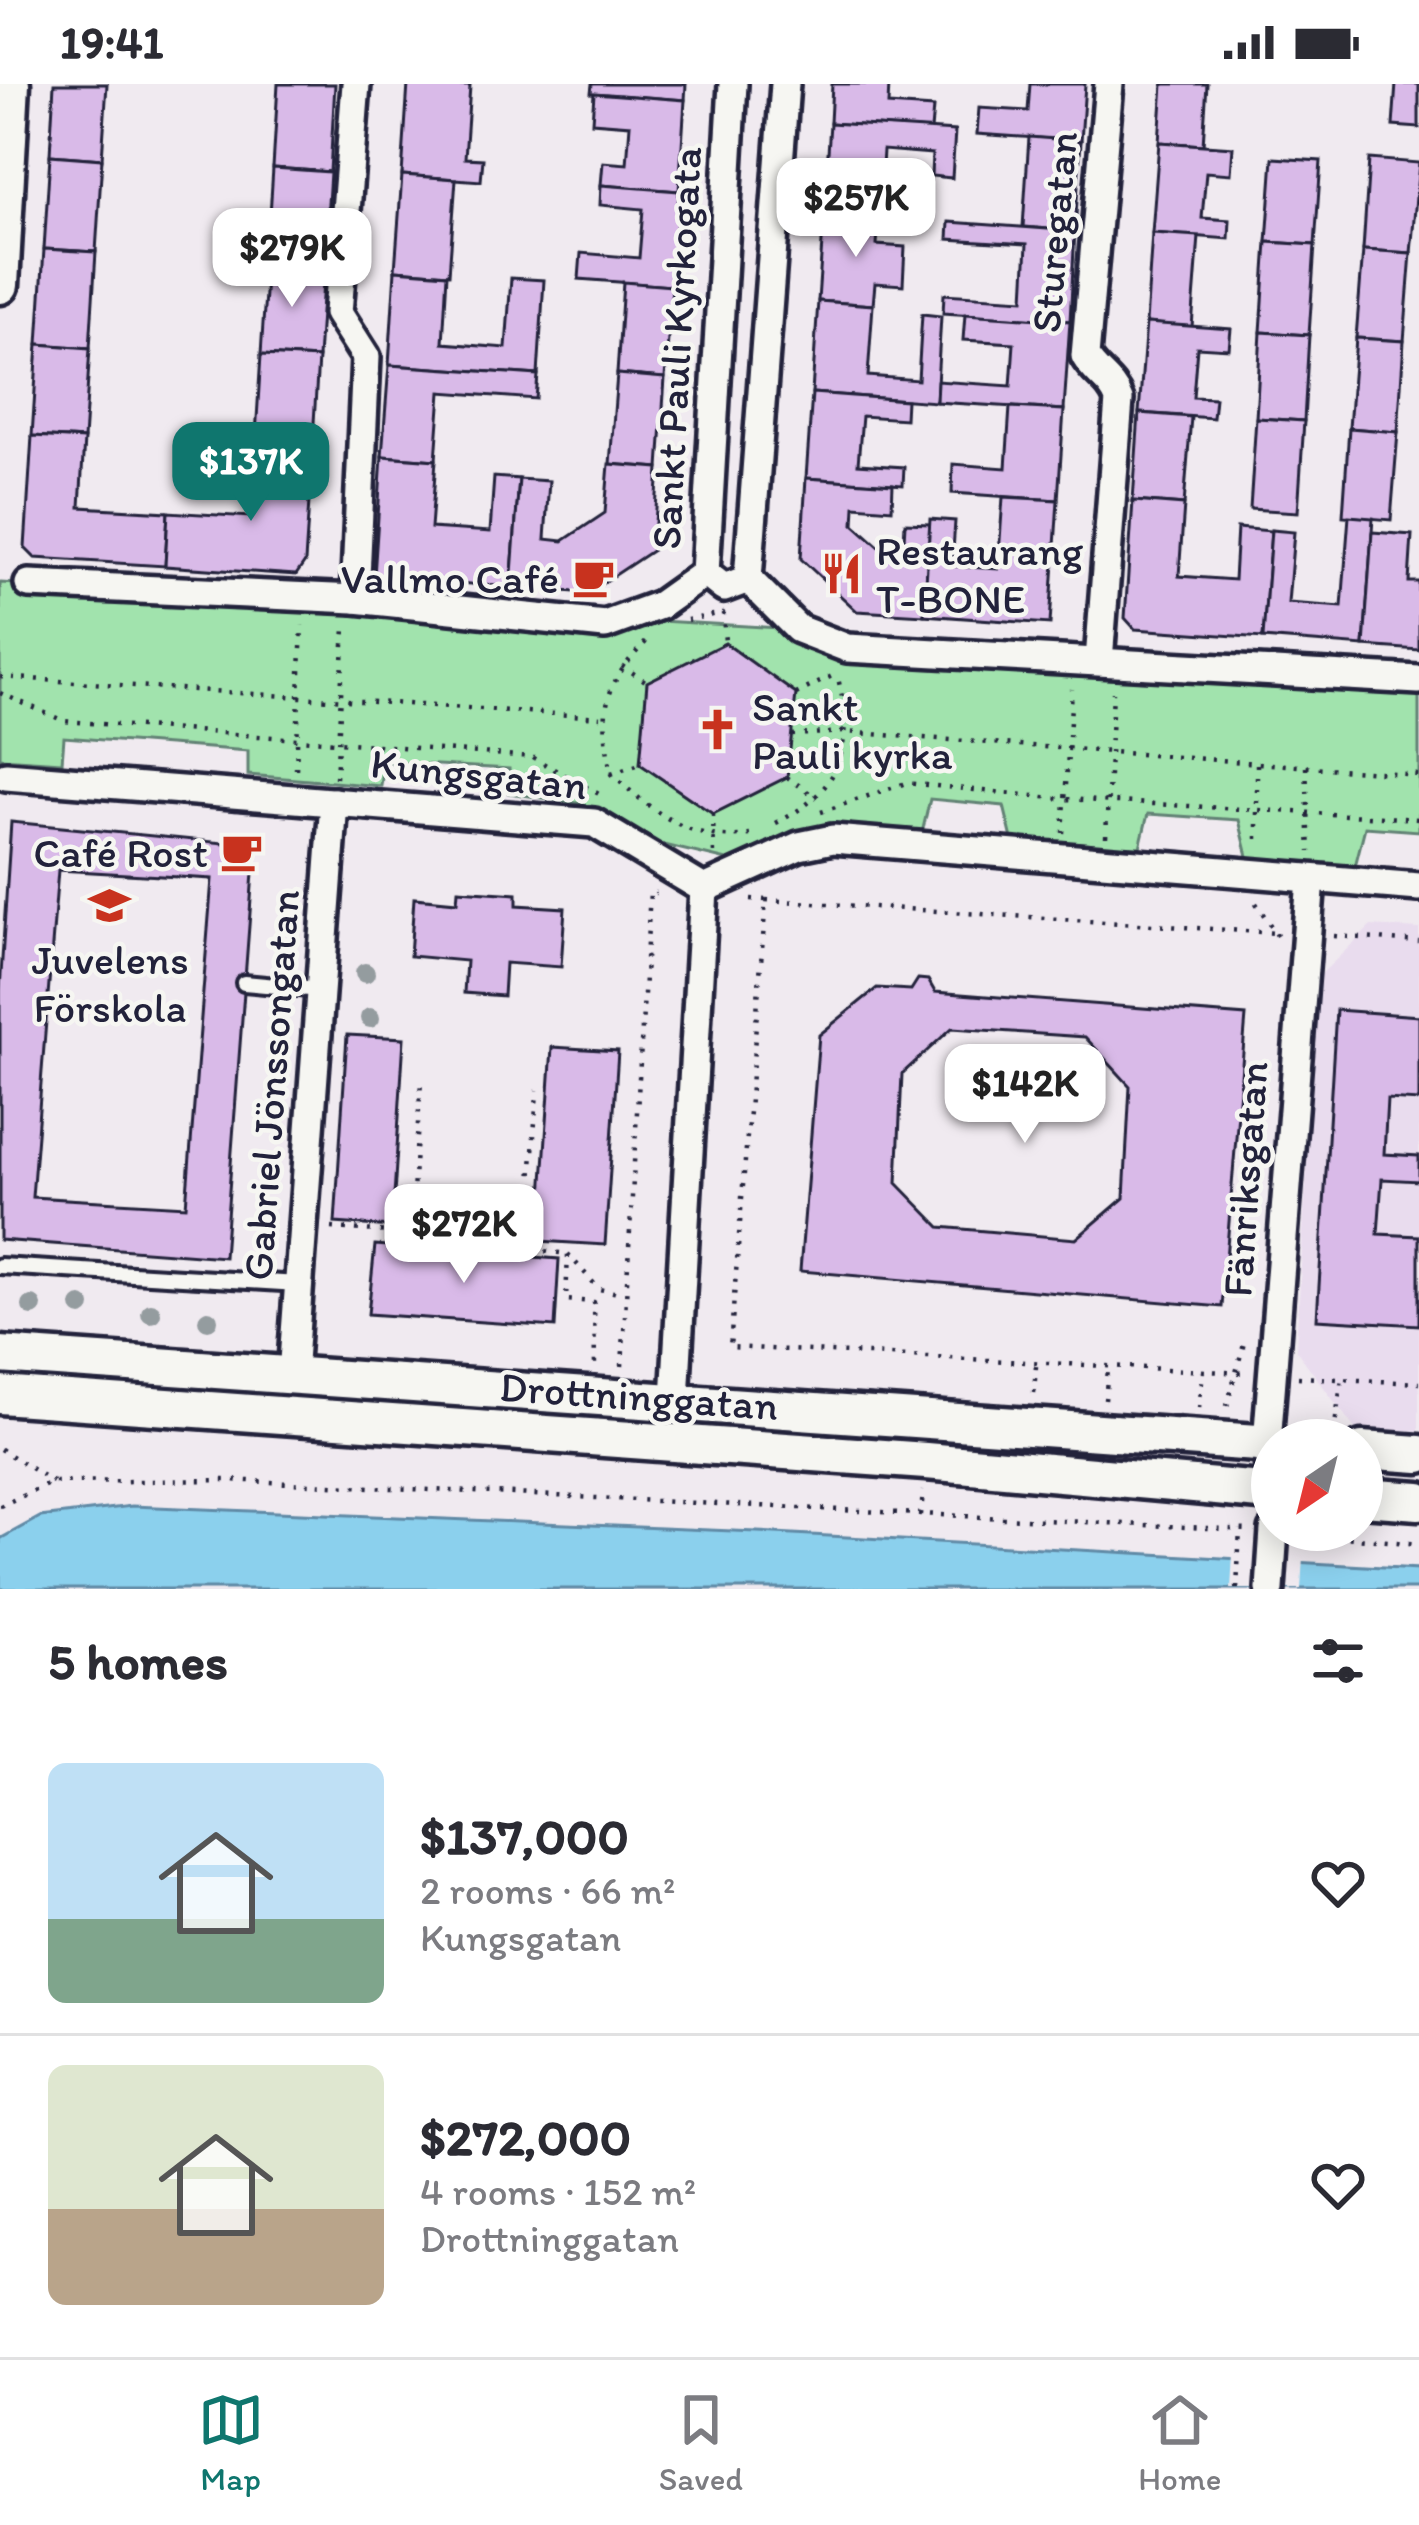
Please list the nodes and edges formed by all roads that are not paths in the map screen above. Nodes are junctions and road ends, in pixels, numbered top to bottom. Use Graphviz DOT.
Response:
graph roads {
  1 [pos="11,84"];
  2 [pos="356,84"];
  3 [pos="733,84"];
  4 [pos="785,84"];
  5 [pos="1109,84"];
  6 [pos="0,285"];
  7 [pos="705,573"];
  8 [pos="748,579"];
  9 [pos="28,584"];
  10 [pos="355,599"];
  11 [pos="1096,661"];
  12 [pos="1419,680"];
  13 [pos="6,776"];
  14 [pos="334,802"];
  15 [pos="1311,879"];
  16 [pos="1419,887"];
  17 [pos="704,893"];
  18 [pos="244,983"];
  19 [pos="320,990"];
  20 [pos="0,1266"];
  21 [pos="298,1284"];
  22 [pos="0,1355"];
  23 [pos="292,1375"];
  24 [pos="0,1395"];
  25 [pos="674,1399"];
  26 [pos="1271,1419"];
  27 [pos="1251,1442"];
  28 [pos="1383,1451"];
  29 [pos="1419,1454"];
  30 [pos="1251,1487"];
  31 [pos="1383,1498"];
  32 [pos="1419,1501"];
  33 [pos="1273,1551"];
  34 [pos="1270,1589"];
  1 -- 6 [label="main road"];
  2 -- 10 [label="street"];
  3 -- 7 [label="street, Sankt Pauli Kyrkogata"];
  4 -- 8 [label="street, Sankt Pauli Kyrkogata"];
  5 -- 11 [label="street, Sturegatan"];
  7 -- 8 [label="street, Sankt Pauli Kyrkogata"];
  7 -- 10 [label="street"];
  8 -- 11 [label="street"];
  9 -- 10 [label="street"];
  11 -- 12 [label="street"];
  13 -- 14 [label="street, Kungsgatan"];
  14 -- 17 [label="street, Kungsgatan"];
  14 -- 19 [label="street, Gabriel Jönssongatan"];
  15 -- 16 [label="street"];
  15 -- 17 [label="street"];
  15 -- 26 [label="street, Fänriksgatan"];
  17 -- 25 [label="street"];
  18 -- 19 [label="lane"];
  19 -- 21 [label="street, Gabriel Jönssongatan"];
  20 -- 21 [label="lane"];
  21 -- 23 [label="street, Gabriel Jönssongatan"];
  22 -- 23 [label="main road, Drottninggatan"];
  23 -- 25 [label="main road, Drottninggatan"];
  24 -- 30 [label="main road, Drottninggatan"];
  25 -- 27 [label="main road, Drottninggatan"];
  28 -- 29 [label="main road"];
  31 -- 32 [label="main road"];
  33 -- 34 [label="street"];
}
